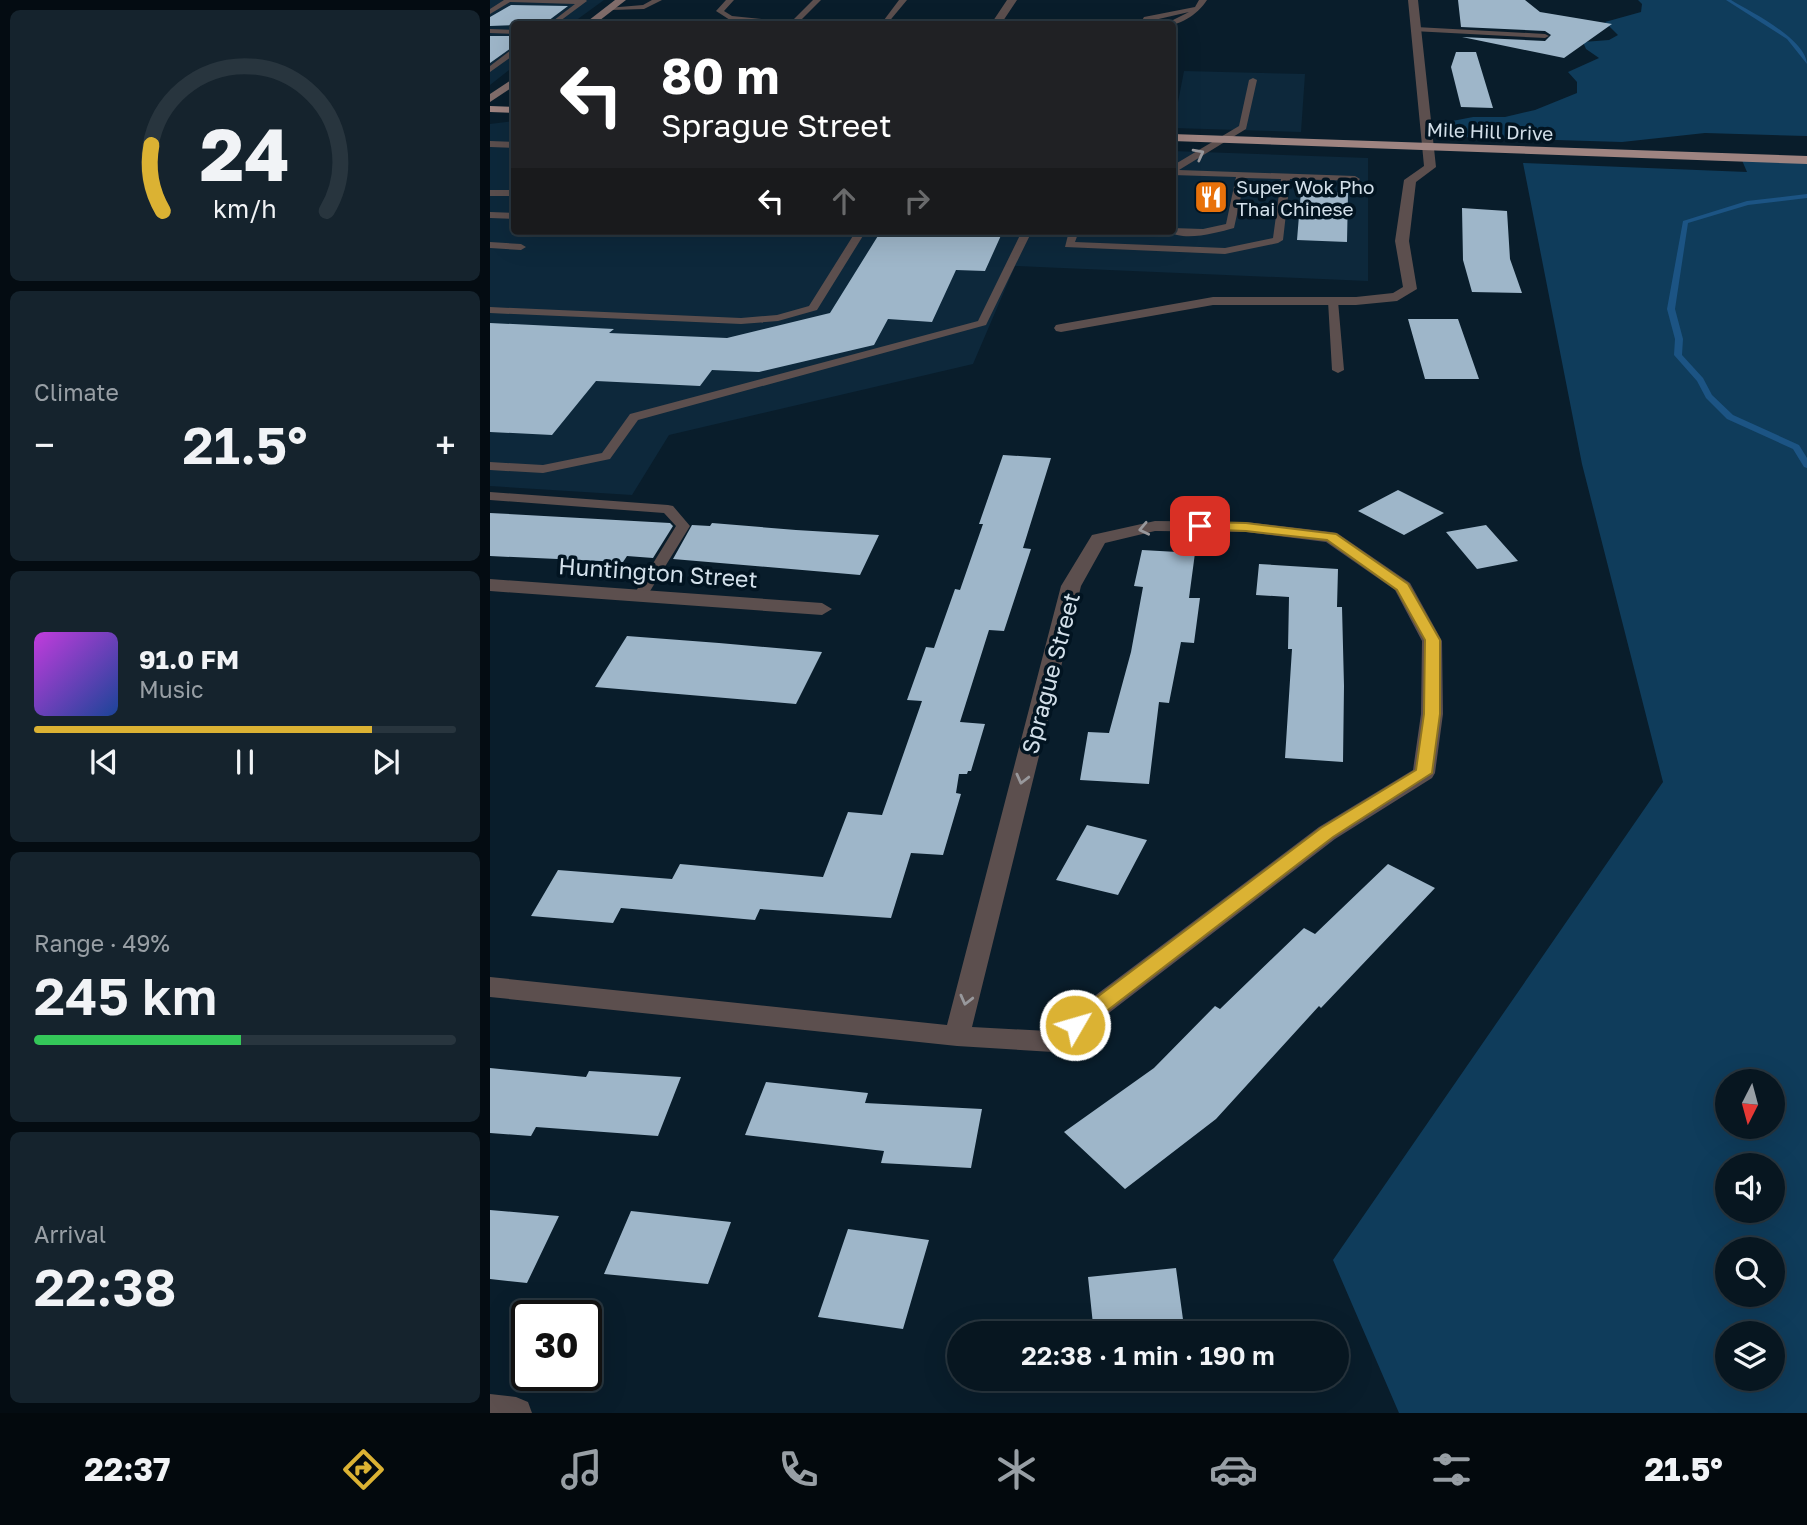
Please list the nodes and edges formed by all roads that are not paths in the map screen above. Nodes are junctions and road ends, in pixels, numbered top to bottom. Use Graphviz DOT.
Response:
graph roads {
  1 [pos="509,0"];
  2 [pos="621,0"];
  3 [pos="658,0"];
  4 [pos="730,0"];
  5 [pos="817,0"];
  6 [pos="903,0"];
  7 [pos="1012,0"];
  8 [pos="1413,0"];
  9 [pos="584,1"];
  10 [pos="1201,4"];
  11 [pos="611,8"];
  12 [pos="490,12"];
  13 [pos="556,21"];
  14 [pos="593,21"];
  15 [pos="754,21"];
  16 [pos="796,21"];
  17 [pos="886,21"];
  18 [pos="998,21"];
  19 [pos="1146,21"];
  20 [pos="1176,23"];
  21 [pos="1416,29"];
  22 [pos="490,31"];
  23 [pos="511,32"];
  24 [pos="1545,36"];
  25 [pos="511,54"];
  26 [pos="490,70"];
  27 [pos="1253,80"];
  28 [pos="511,82"];
  29 [pos="490,99"];
  30 [pos="490,109"];
  31 [pos="511,110"];
  32 [pos="1176,137"];
  33 [pos="1227,139"];
  34 [pos="490,144"];
  35 [pos="511,145"];
  36 [pos="1427,146"];
  37 [pos="1807,160"];
  38 [pos="1176,169"];
  39 [pos="1176,171"];
  40 [pos="1241,174"];
  41 [pos="1286,176"];
  42 [pos="1355,179"];
  43 [pos="490,192"];
  44 [pos="511,193"];
  45 [pos="490,215"];
  46 [pos="511,216"];
  47 [pos="1176,231"];
  48 [pos="858,235"];
  49 [pos="1025,235"];
  50 [pos="1073,235"];
  51 [pos="490,245"];
  52 [pos="521,247"];
  53 [pos="1333,301"];
  54 [pos="490,310"];
  55 [pos="1061,328"];
  56 [pos="1338,370"];
  57 [pos="490,467"];
  58 [pos="490,496"];
  59 [pos="490,584"];
  60 [pos="639,596"];
  61 [pos="822,609"];
  62 [pos="490,987"];
  63 [pos="957,1036"];
  1 -- 9 [label="lane"];
  1 -- 12 [label="lane"];
  2 -- 11 [label="main road"];
  3 -- 11 [label="lane"];
  4 -- 15 [label="lane"];
  5 -- 16 [label="lane"];
  6 -- 17 [label="lane"];
  7 -- 18 [label="street"];
  8 -- 21 [label="street"];
  9 -- 13 [label="lane"];
  10 -- 19 [label="lane"];
  10 -- 20 [label="lane"];
  11 -- 14 [label="main road"];
  21 -- 24 [label="lane"];
  21 -- 36 [label="street"];
  22 -- 23 [label="lane"];
  25 -- 26 [label="lane"];
  27 -- 33 [label="lane"];
  28 -- 29 [label="main road"];
  30 -- 31 [label="main road"];
  32 -- 33 [label="main road, Mile Hill Drive"];
  33 -- 36 [label="main road, Mile Hill Drive"];
  38 -- 33 [label="lane, one-way"];
  34 -- 35 [label="lane"];
  36 -- 37 [label="main road, Mile Hill Drive"];
  36 -- 53 [label="street"];
  39 -- 40 [label="lane"];
  40 -- 41 [label="lane"];
  40 -- 47 [label="lane"];
  41 -- 42 [label="lane"];
  41 -- 50 [label="lane"];
  43 -- 44 [label="lane"];
  45 -- 46 [label="lane"];
  48 -- 54 [label="lane"];
  49 -- 57 [label="lane"];
  51 -- 52 [label="lane"];
  53 -- 55 [label="street"];
  53 -- 56 [label="lane"];
  58 -- 60 [label="lane"];
  59 -- 60 [label="street, Huntington Street"];
  60 -- 61 [label="street, Huntington Street"];
  62 -- 63 [label="street, Sprague Street"];
  63 -- 63 [label="street, Sprague Street, one-way"];
}
